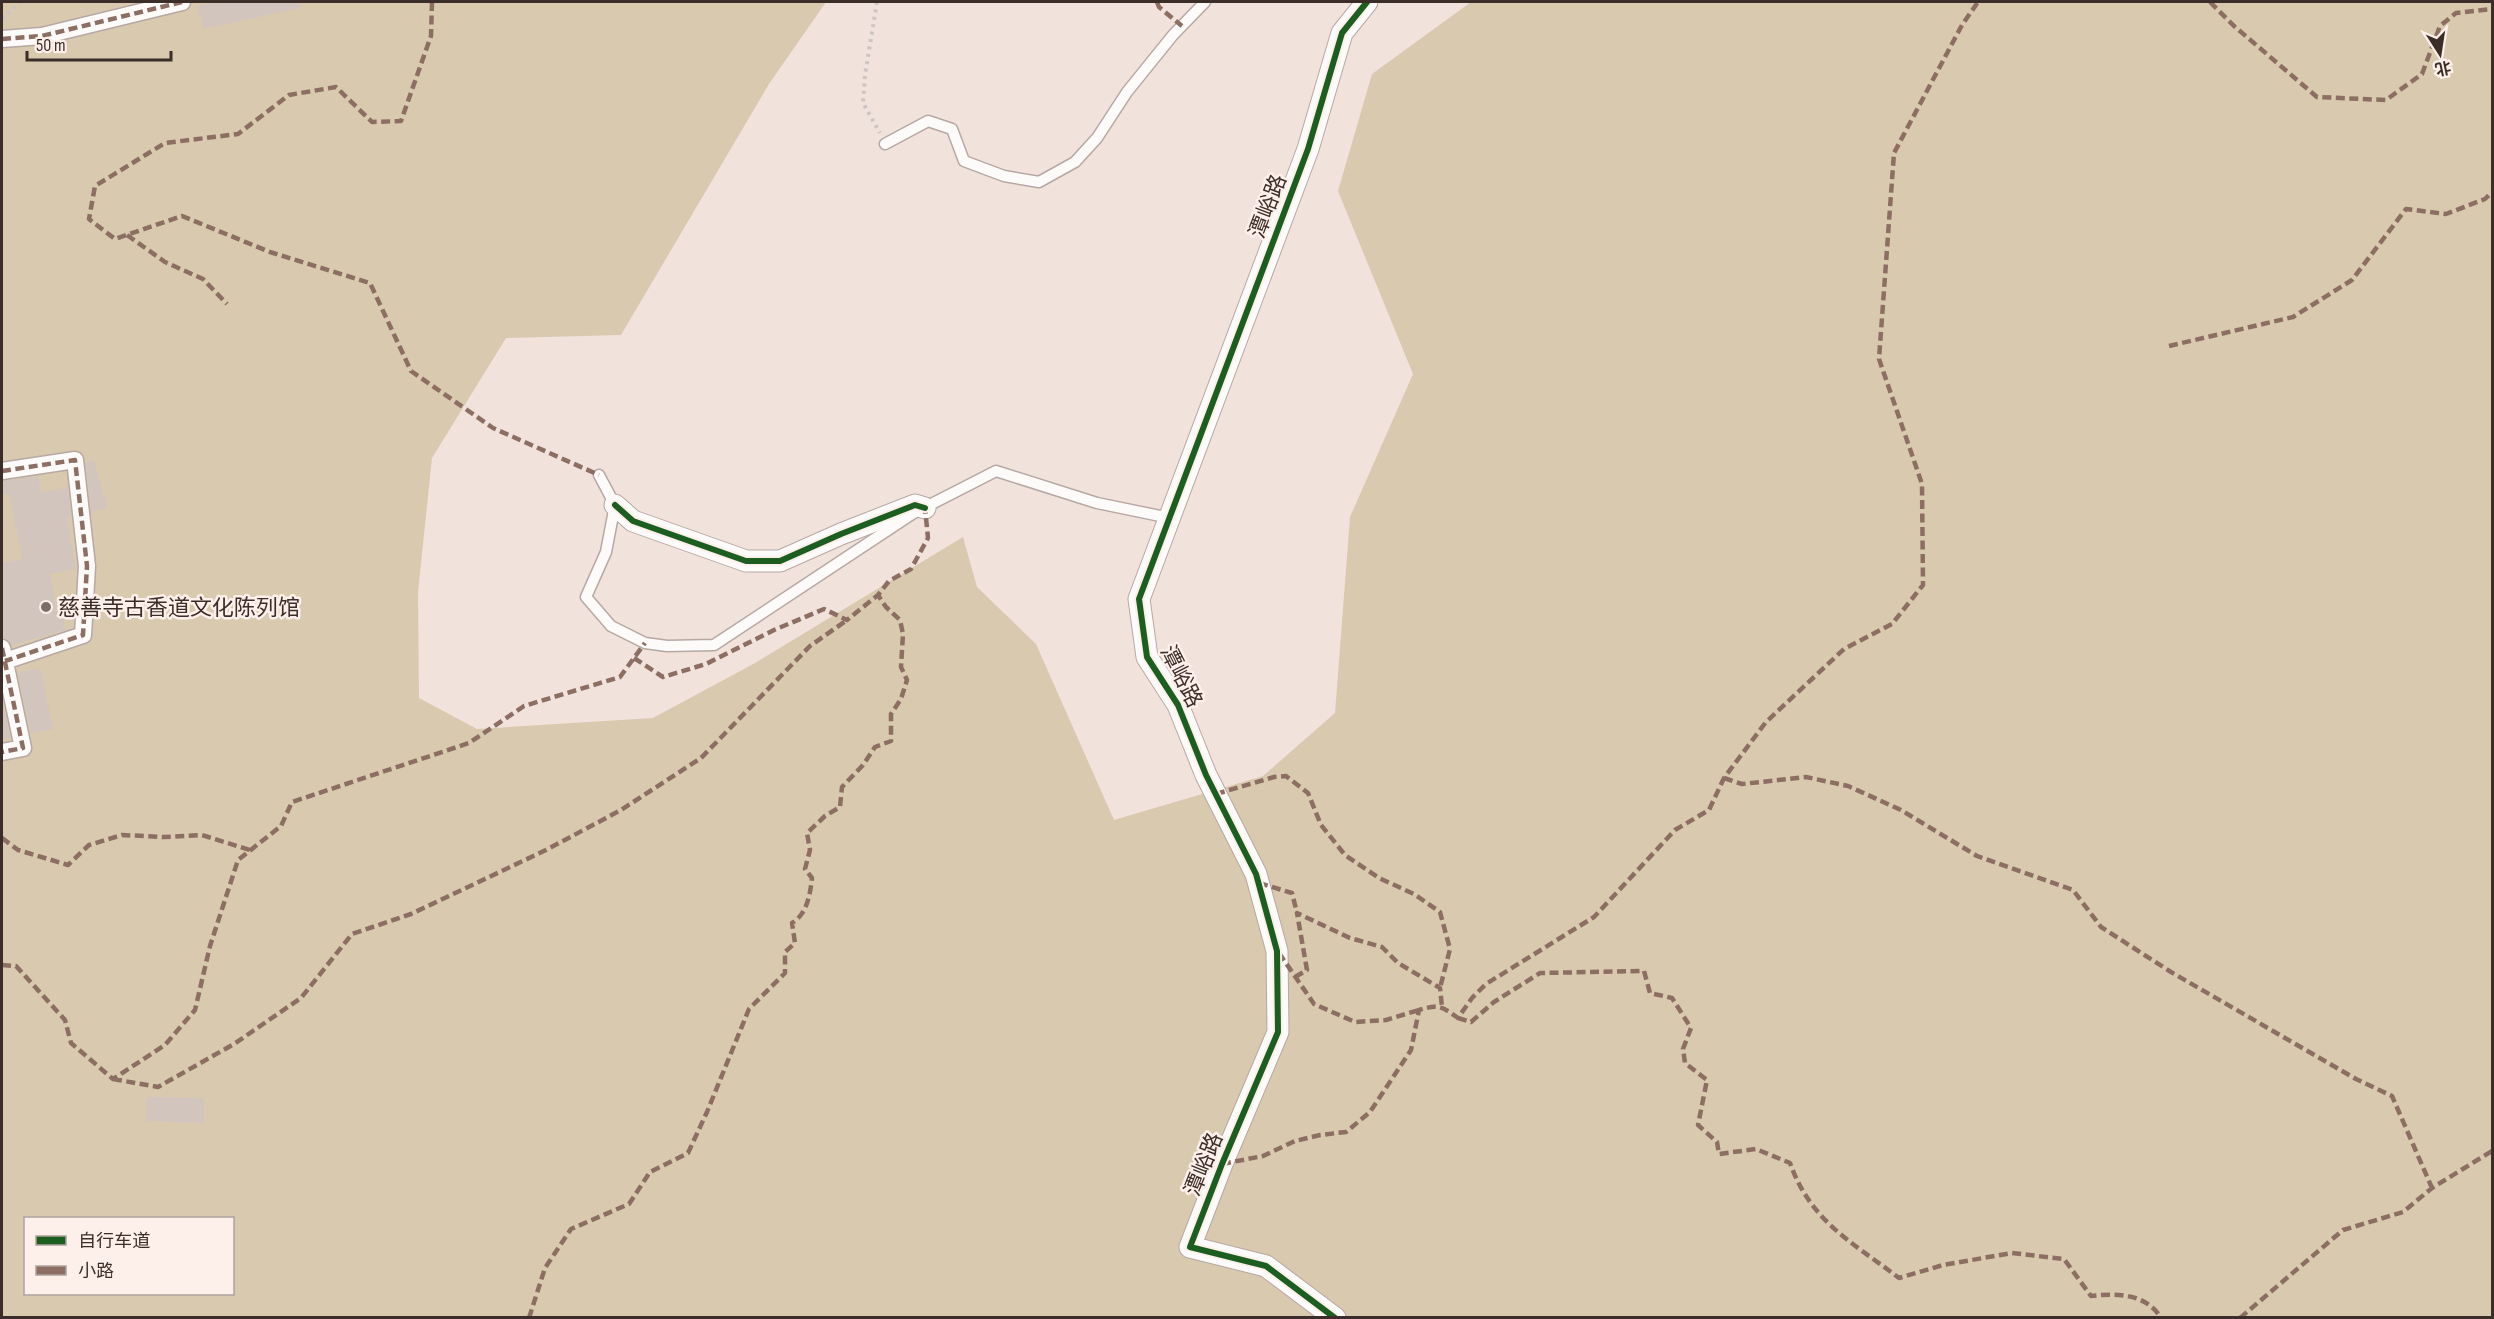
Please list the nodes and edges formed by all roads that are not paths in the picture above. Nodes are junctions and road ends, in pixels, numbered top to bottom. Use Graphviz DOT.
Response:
graph roads {
  1 [pos="182,2"];
  2 [pos="1205,2"];
  3 [pos="1367,2"];
  4 [pos="2,39"];
  5 [pos="885,144"];
  6 [pos="2,471"];
  7 [pos="599,475"];
  8 [pos="615,505"];
  9 [pos="925,508"];
  10 [pos="1170,518"];
  11 [pos="3,655"];
  12 [pos="2,752"];
  13 [pos="1335,1317"];
  1 -- 4 [label="street"];
  2 -- 5 [label="lane"];
  3 -- 10 [label="street, 潭峪路"];
  6 -- 11 [label="street"];
  7 -- 8 [label="lane"];
  8 -- 9 [label="street"];
  8 -- 9 [label="lane"];
  9 -- 10 [label="lane"];
  10 -- 13 [label="street, 潭峪路"];
  11 -- 12 [label="street"];
}
